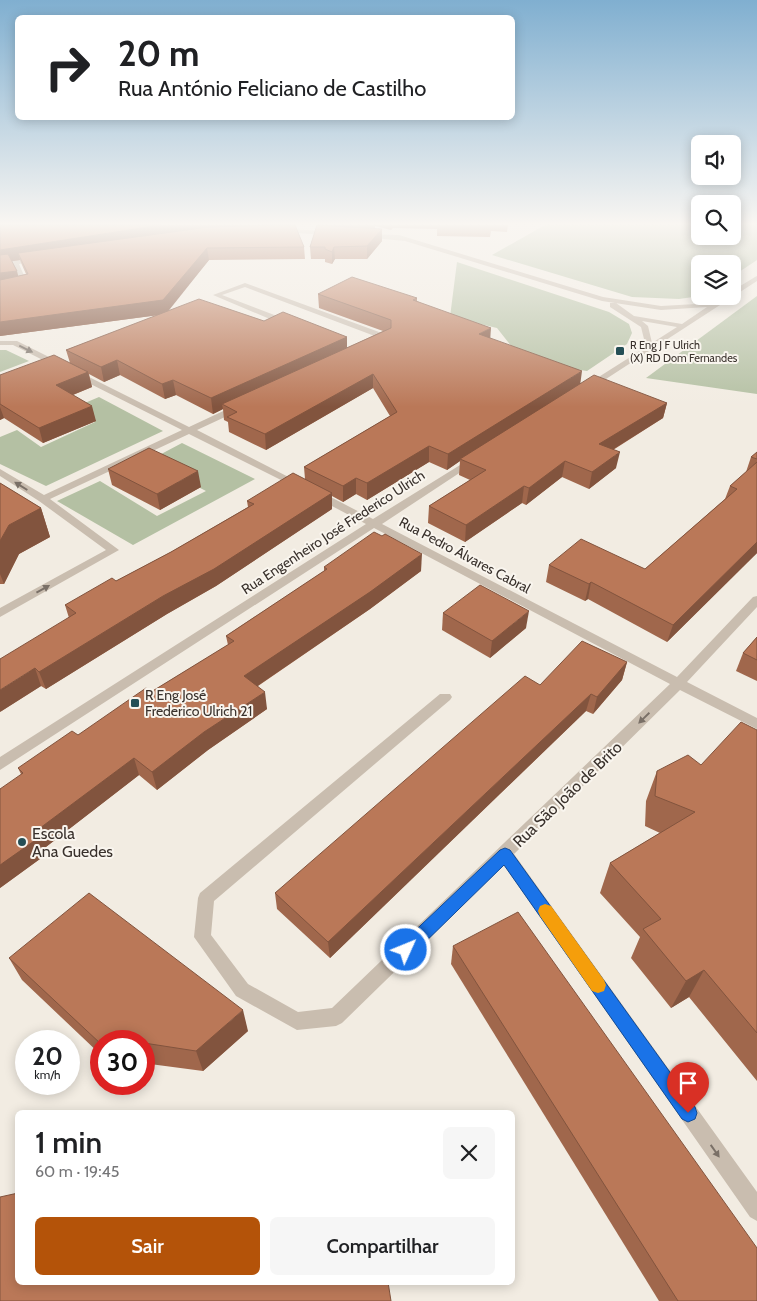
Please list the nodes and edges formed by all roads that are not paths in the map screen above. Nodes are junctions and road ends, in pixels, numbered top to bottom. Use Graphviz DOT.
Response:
graph roads {
  1 [pos="27,286"];
  2 [pos="242,286"];
  3 [pos="246,286"];
  4 [pos="559,286"];
  5 [pos="0,290"];
  6 [pos="602,299"];
  7 [pos="708,305"];
  8 [pos="716,305"];
  9 [pos="644,306"];
  10 [pos="632,316"];
  11 [pos="683,326"];
  12 [pos="296,327"];
  13 [pos="0,343"];
  14 [pos="373,345"];
  15 [pos="650,348"];
  16 [pos="582,391"];
  17 [pos="244,405"];
  18 [pos="191,430"];
  19 [pos="485,452"];
  20 [pos="0,472"];
  21 [pos="43,499"];
  22 [pos="373,523"];
  23 [pos="757,600"];
  24 [pos="0,613"];
  25 [pos="679,684"];
  26 [pos="445,697"];
  27 [pos="757,724"];
  28 [pos="0,764"];
  29 [pos="505,854"];
  30 [pos="757,1210"];
  1 -- 5 [label="street"];
  2 -- 12 [label="street"];
  3 -- 14 [label="street"];
  4 -- 6 [label="street"];
  6 -- 9 [label="street"];
  6 -- 10 [label="street"];
  7 -- 9 [label="street"];
  8 -- 11 [label="street"];
  9 -- 11 [label="street"];
  10 -- 11 [label="street"];
  10 -- 15 [label="street"];
  11 -- 15 [label="street"];
  13 -- 18 [label="street, Rua Pedro Álvares Cabral, one-way"];
  15 -- 16 [label="street"];
  17 -- 18 [label="street"];
  18 -- 21 [label="street"];
  18 -- 22 [label="street, Rua Pedro Álvares Cabral"];
  19 -- 22 [label="street, Rua Engenheiro José Frederico Ulrich"];
  21 -- 20 [label="street, one-way"];
  24 -- 21 [label="street, one-way"];
  22 -- 25 [label="street, Rua Pedro Álvares Cabral"];
  22 -- 28 [label="street, Rua Engenheiro José Frederico Ulrich"];
  23 -- 25 [label="street, Rua São João de Brito"];
  25 -- 27 [label="street, Rua Pedro Álvares Cabral"];
  25 -- 29 [label="street, Rua São João de Brito, one-way"];
  26 -- 29 [label="street, Rua São João de Brito"];
  29 -- 30 [label="street, one-way"];
}
